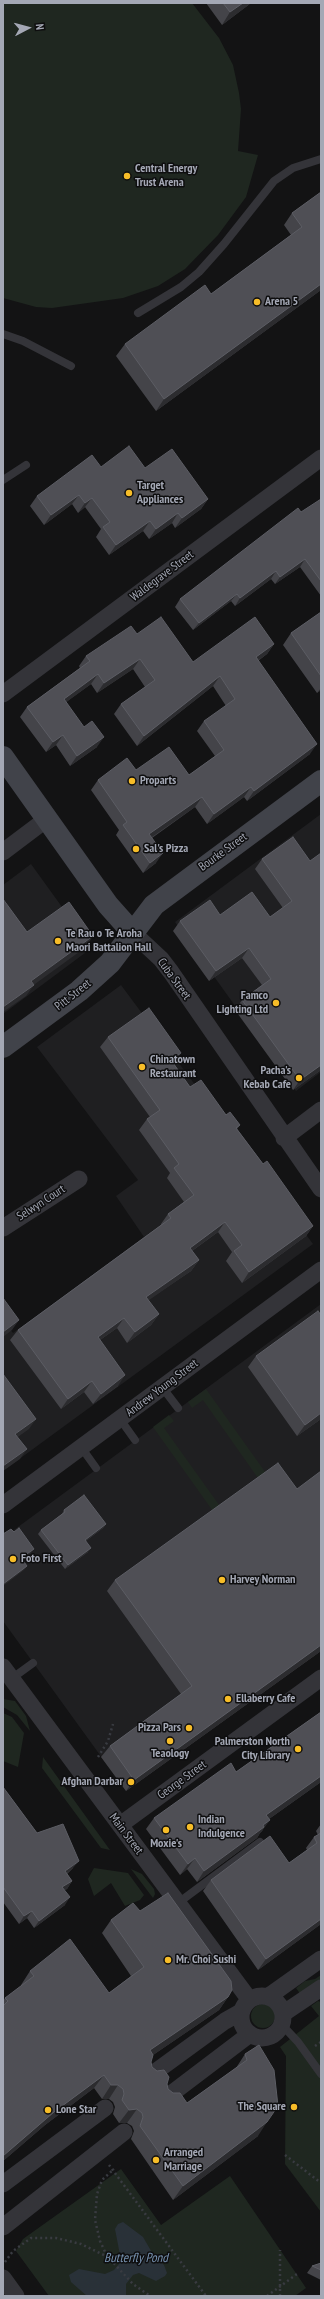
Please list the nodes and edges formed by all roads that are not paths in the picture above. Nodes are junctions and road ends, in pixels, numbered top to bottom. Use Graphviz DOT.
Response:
graph roads {
  1 [pos="321,159"];
  2 [pos="138,313"];
  3 [pos="3,334"];
  4 [pos="71,366"];
  5 [pos="321,458"];
  6 [pos="26,465"];
  7 [pos="3,480"];
  8 [pos="3,694"];
  9 [pos="3,757"];
  10 [pos="321,781"];
  11 [pos="48,818"];
  12 [pos="3,852"];
  13 [pos="132,932"];
  14 [pos="3,1047"];
  15 [pos="321,1110"];
  16 [pos="284,1138"];
  17 [pos="79,1179"];
  18 [pos="321,1189"];
  19 [pos="3,1228"];
  20 [pos="321,1270"];
  21 [pos="162,1387"];
  22 [pos="178,1408"];
  23 [pos="120,1419"];
  24 [pos="134,1440"];
  25 [pos="81,1447"];
  26 [pos="96,1468"];
  27 [pos="3,1505"];
  28 [pos="33,1663"];
  29 [pos="7,1673"];
  30 [pos="321,1678"];
  31 [pos="120,1825"];
  32 [pos="260,1842"];
  33 [pos="178,1903"];
  34 [pos="321,1959"];
  35 [pos="321,1988"];
  36 [pos="269,1996"];
  37 [pos="245,2006"];
  38 [pos="283,2019"];
  39 [pos="250,2034"];
  40 [pos="321,2074"];
  41 [pos="151,2075"];
  42 [pos="167,2097"];
  43 [pos="106,2108"];
  44 [pos="124,2132"];
  45 [pos="3,2184"];
  46 [pos="3,2227"];
  47 [pos="3,2278"];
  48 [pos="16,2296"];
  1 -- 2 [label="lane"];
  3 -- 4 [label="lane"];
  5 -- 8 [label="street, Waldegrave Street"];
  6 -- 7 [label="lane"];
  9 -- 11 [label="main road, Cuba Street"];
  10 -- 13 [label="main road, Bourke Street"];
  11 -- 12 [label="street"];
  11 -- 13 [label="main road, Cuba Street"];
  13 -- 14 [label="main road, Pitt Street"];
  13 -- 16 [label="street, Cuba Street"];
  15 -- 16 [label="street"];
  16 -- 18 [label="street, Cuba Street"];
  17 -- 19 [label="street, Selwyn Court"];
  20 -- 21 [label="street, Andrew Young Street"];
  21 -- 22 [label="lane"];
  21 -- 23 [label="street, Andrew Young Street"];
  23 -- 24 [label="lane"];
  23 -- 25 [label="street, Andrew Young Street"];
  25 -- 26 [label="lane"];
  25 -- 27 [label="street, Andrew Young Street"];
  28 -- 29 [label="lane"];
  29 -- 31 [label="street, Main Street"];
  30 -- 31 [label="street, George Street"];
  31 -- 33 [label="street, Main Street"];
  32 -- 33 [label="lane"];
  33 -- 37 [label="street, Main Street"];
  34 -- 36 [label="street"];
  35 -- 38 [label="street"];
  36 -- 37 [label="street"];
  36 -- 38 [label="street"];
  37 -- 39 [label="street"];
  37 -- 41 [label="street"];
  38 -- 39 [label="street"];
  38 -- 40 [label="lane"];
  39 -- 42 [label="street"];
  43 -- 45 [label="street"];
  44 -- 46 [label="street"];
  47 -- 48 [label="street"];
}
